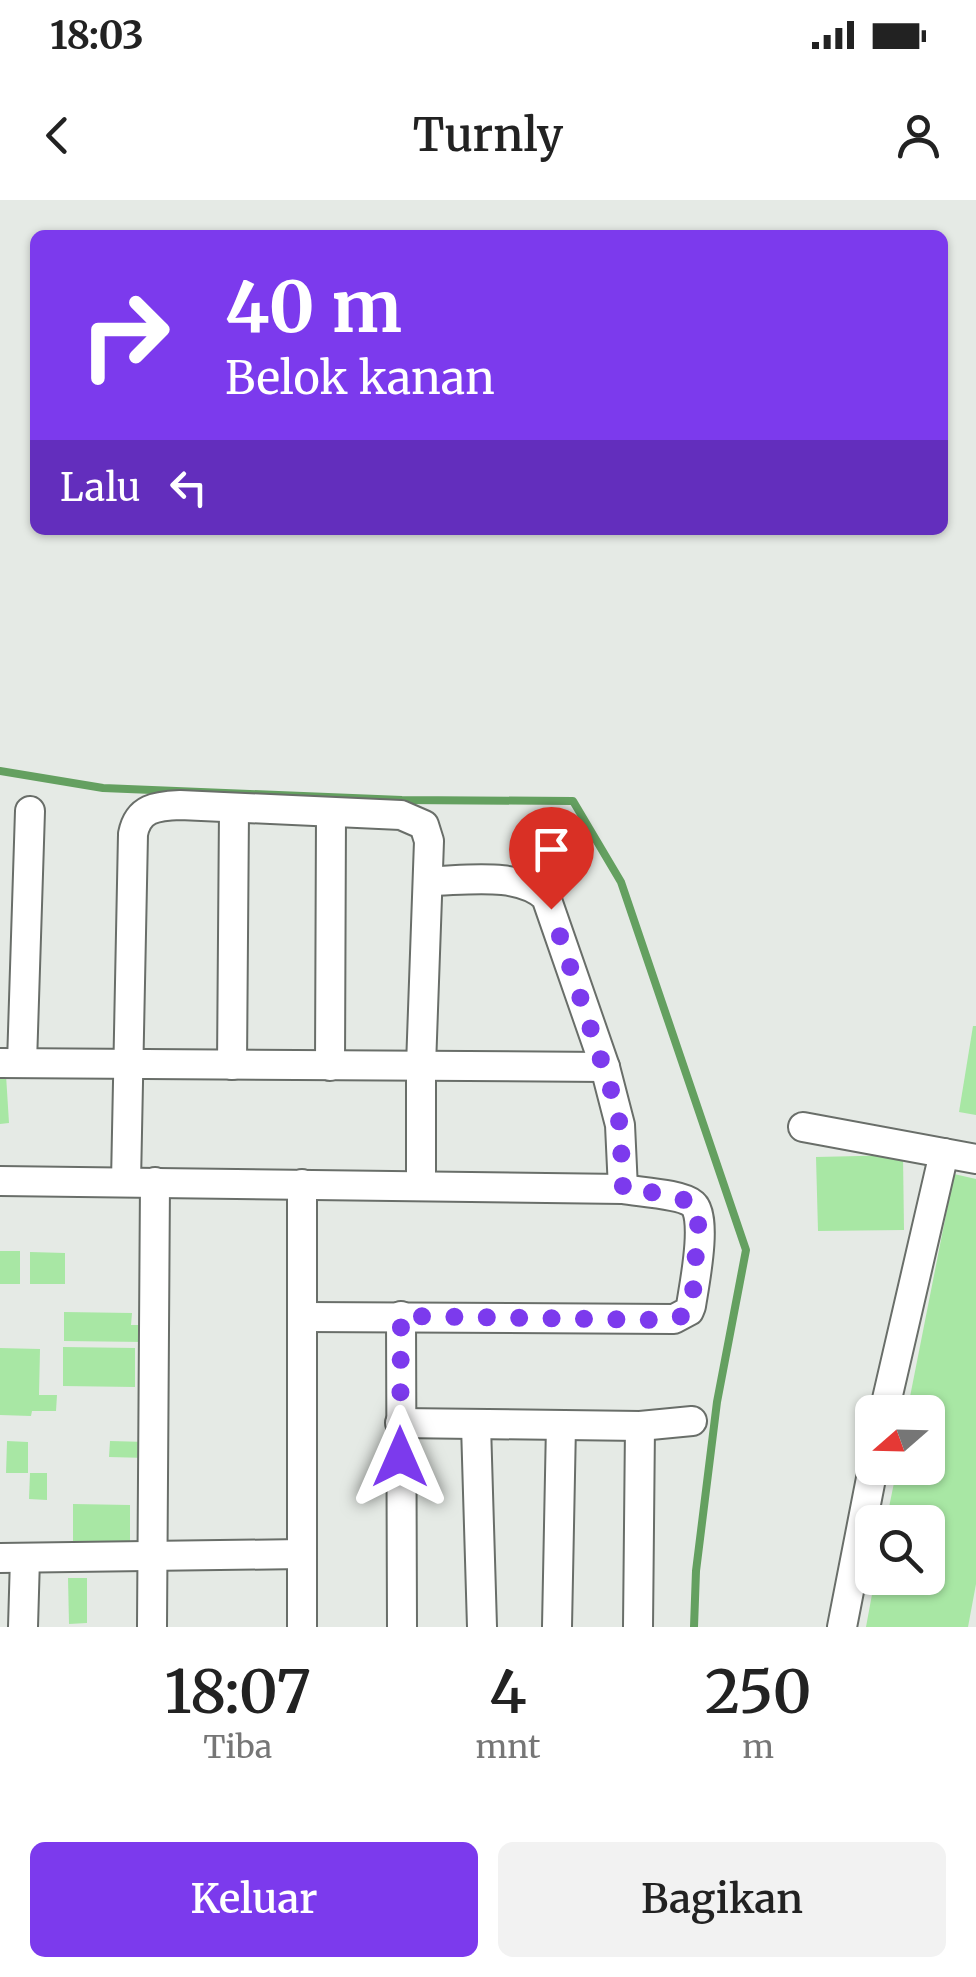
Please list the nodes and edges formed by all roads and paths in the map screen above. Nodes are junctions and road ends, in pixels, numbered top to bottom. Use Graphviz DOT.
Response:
graph roads {
  1 [pos="234,810"];
  2 [pos="30,811"];
  3 [pos="332,814"];
  4 [pos="428,881"];
  5 [pos="11,990"];
  6 [pos="11,1063"];
  7 [pos="130,1064"];
  8 [pos="232,1065"];
  9 [pos="330,1066"];
  10 [pos="420,1066"];
  11 [pos="606,1067"];
  12 [pos="803,1126"];
  13 [pos="944,1153"];
  14 [pos="976,1158"];
  15 [pos="0,1181"];
  16 [pos="126,1182"];
  17 [pos="155,1182"];
  18 [pos="302,1184"];
  19 [pos="421,1186"];
  20 [pos="623,1189"];
  21 [pos="401,1316"];
  22 [pos="304,1317"];
  23 [pos="888,1395"];
  24 [pos="692,1421"];
  25 [pos="400,1423"];
  26 [pos="476,1425"];
  27 [pos="561,1426"];
  28 [pos="640,1426"];
  29 [pos="870,1485"];
  30 [pos="302,1554"];
  31 [pos="154,1556"];
  32 [pos="12,1558"];
  33 [pos="23,1627"];
  34 [pos="152,1627"];
  35 [pos="302,1627"];
  36 [pos="402,1627"];
  37 [pos="482,1627"];
  38 [pos="557,1627"];
  39 [pos="638,1627"];
  40 [pos="842,1627"];
  1 -- 3 [label="street"];
  1 -- 7 [label="street"];
  1 -- 8 [label="street"];
  2 -- 5 [label="street"];
  3 -- 4 [label="street"];
  3 -- 9 [label="street"];
  4 -- 10 [label="street"];
  4 -- 11 [label="street"];
  5 -- 6 [label="street"];
  6 -- 7 [label="street"];
  7 -- 8 [label="street"];
  7 -- 16 [label="street"];
  8 -- 9 [label="street"];
  9 -- 10 [label="street"];
  10 -- 11 [label="street"];
  10 -- 19 [label="street"];
  11 -- 20 [label="street"];
  12 -- 13 [label="street"];
  13 -- 14 [label="street"];
  13 -- 23 [label="street"];
  15 -- 16 [label="street"];
  16 -- 17 [label="street"];
  17 -- 18 [label="street"];
  17 -- 31 [label="street"];
  18 -- 19 [label="street"];
  18 -- 22 [label="street"];
  19 -- 20 [label="street"];
  20 -- 21 [label="street"];
  21 -- 22 [label="street"];
  21 -- 25 [label="street"];
  22 -- 30 [label="street"];
  24 -- 28 [label="street"];
  25 -- 26 [label="street"];
  25 -- 36 [label="street"];
  26 -- 27 [label="street"];
  26 -- 37 [label="street"];
  27 -- 28 [label="street"];
  27 -- 38 [label="street"];
  28 -- 39 [label="street"];
  29 -- 40 [label="street"];
  30 -- 31 [label="street"];
  30 -- 35 [label="street"];
  31 -- 32 [label="street"];
  31 -- 34 [label="street"];
  32 -- 33 [label="street"];
}
